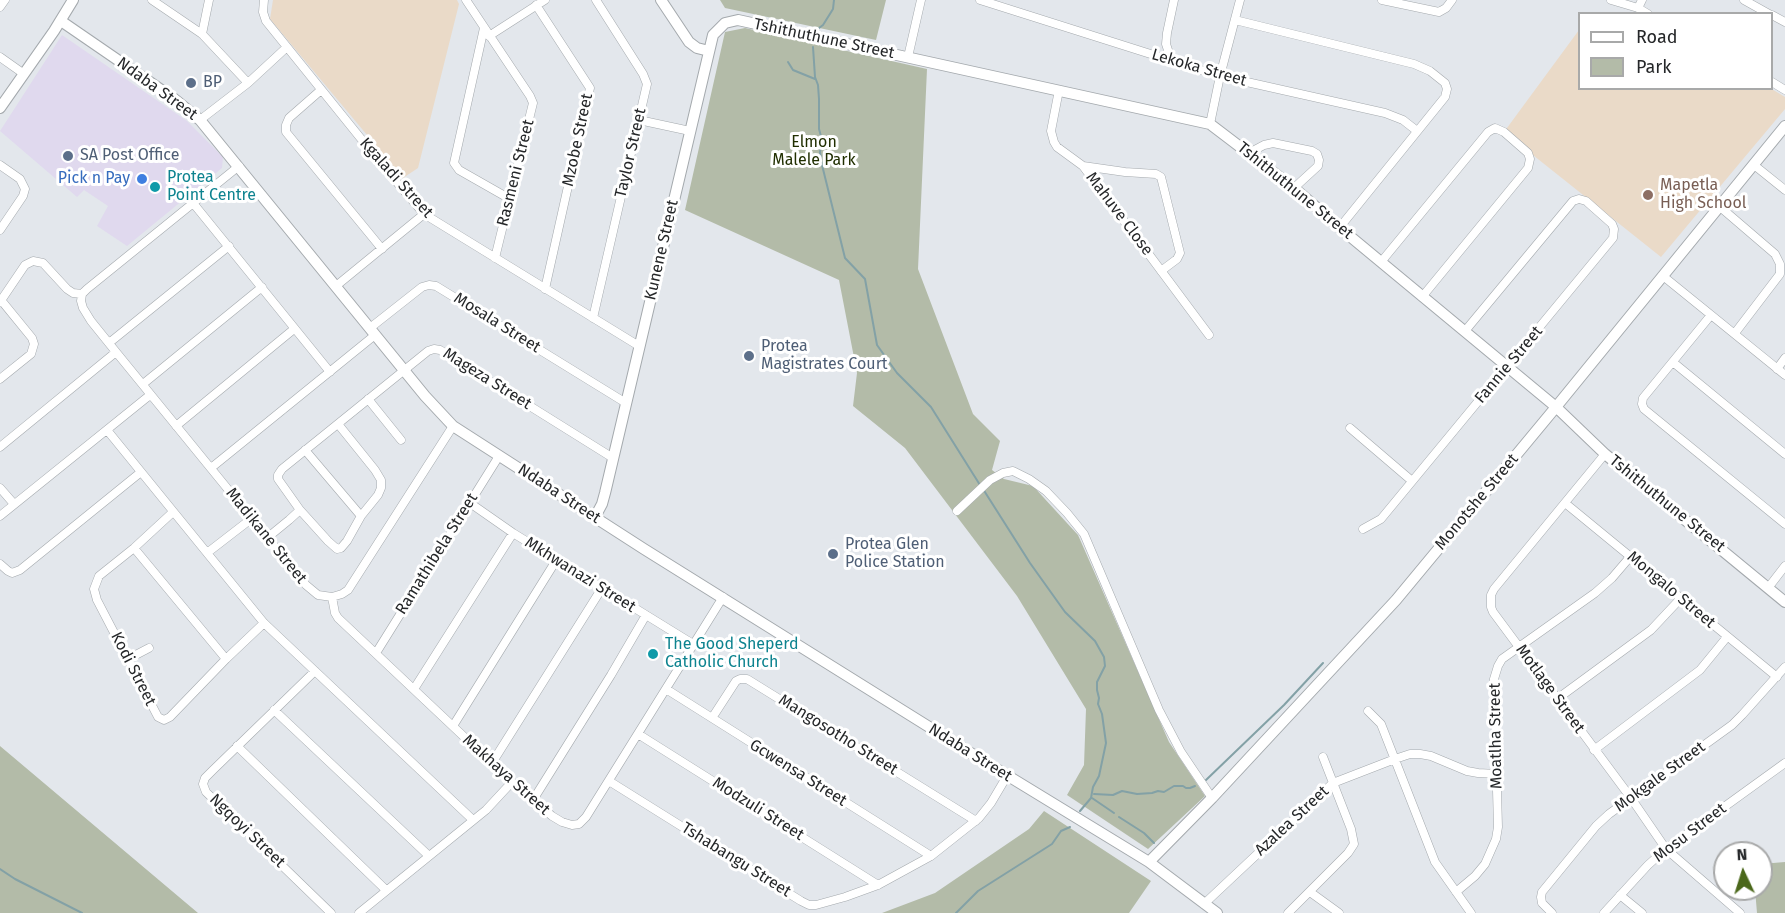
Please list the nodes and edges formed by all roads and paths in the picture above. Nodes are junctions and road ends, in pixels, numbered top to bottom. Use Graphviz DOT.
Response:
graph roads {
  1 [pos="5,0"];
  2 [pos="73,0"];
  3 [pos="152,0"];
  4 [pos="209,0"];
  5 [pos="264,0"];
  6 [pos="466,0"];
  7 [pos="544,0"];
  8 [pos="596,0"];
  9 [pos="661,0"];
  10 [pos="921,0"];
  11 [pos="980,0"];
  12 [pos="1174,0"];
  13 [pos="1240,0"];
  14 [pos="1382,0"];
  15 [pos="1452,0"];
  16 [pos="1611,0"];
  17 [pos="1642,0"];
  18 [pos="1744,0"];
  19 [pos="536,5"];
  20 [pos="0,7"];
  21 [pos="1638,8"];
  22 [pos="1645,12"];
  23 [pos="1766,12"];
  24 [pos="1235,20"];
  25 [pos="61,21"];
  26 [pos="484,28"];
  27 [pos="202,34"];
  28 [pos="489,36"];
  29 [pos="287,47"];
  30 [pos="709,51"];
  31 [pos="0,57"];
  32 [pos="908,57"];
  33 [pos="1173,62"];
  34 [pos="24,74"];
  35 [pos="1220,76"];
  36 [pos="248,83"];
  37 [pos="321,90"];
  38 [pos="1059,90"];
  39 [pos="0,108"];
  40 [pos="200,120"];
  41 [pos="639,120"];
  42 [pos="1210,124"];
  43 [pos="1785,126"];
  44 [pos="690,131"];
  45 [pos="1417,131"];
  46 [pos="1250,153"];
  47 [pos="0,165"];
  48 [pos="1754,165"];
  49 [pos="238,166"];
  50 [pos="1083,166"];
  51 [pos="1294,188"];
  52 [pos="1785,190"];
  53 [pos="510,199"];
  54 [pos="193,203"];
  55 [pos="1719,206"];
  56 [pos="424,214"];
  57 [pos="1340,227"];
  58 [pos="0,230"];
  59 [pos="229,246"];
  60 [pos="382,249"];
  61 [pos="495,258"];
  62 [pos="1381,262"];
  63 [pos="1161,271"];
  64 [pos="1663,276"];
  65 [pos="336,286"];
  66 [pos="262,287"];
  67 [pos="545,289"];
  68 [pos="82,294"];
  69 [pos="1422,297"];
  70 [pos="1,301"];
  71 [pos="1711,315"];
  72 [pos="593,318"];
  73 [pos="294,329"];
  74 [pos="1465,331"];
  75 [pos="373,332"];
  76 [pos="1735,333"];
  77 [pos="1209,335"];
  78 [pos="109,343"];
  79 [pos="639,346"];
  80 [pos="116,352"];
  81 [pos="1785,358"];
  82 [pos="1674,363"];
  83 [pos="1508,366"];
  84 [pos="1776,369"];
  85 [pos="405,371"];
  86 [pos="330,372"];
  87 [pos="1785,375"];
  88 [pos="0,379"];
  89 [pos="143,384"];
  90 [pos="150,395"];
  91 [pos="368,399"];
  92 [pos="626,403"];
  93 [pos="1556,407"];
  94 [pos="338,424"];
  95 [pos="176,426"];
  96 [pos="453,426"];
  97 [pos="1350,429"];
  98 [pos="107,430"];
  99 [pos="401,440"];
  100 [pos="0,447"];
  101 [pos="305,450"];
  102 [pos="1605,454"];
  103 [pos="1785,454"];
  104 [pos="499,456"];
  105 [pos="613,458"];
  106 [pos="211,468"];
  107 [pos="141,472"];
  108 [pos="1412,481"];
  109 [pos="0,488"];
  110 [pos="470,503"];
  111 [pos="1565,503"];
  112 [pos="14,504"];
  113 [pos="300,510"];
  114 [pos="957,511"];
  115 [pos="173,512"];
  116 [pos="0,516"];
  117 [pos="361,516"];
  118 [pos="595,518"];
  119 [pos="251,519"];
  120 [pos="1785,524"];
  121 [pos="1363,529"];
  122 [pos="513,533"];
  123 [pos="267,538"];
  124 [pos="134,548"];
  125 [pos="207,553"];
  126 [pos="1630,557"];
  127 [pos="557,560"];
  128 [pos="0,564"];
  129 [pos="1785,566"];
  130 [pos="602,588"];
  131 [pos="1768,588"];
  132 [pos="332,597"];
  133 [pos="723,597"];
  134 [pos="1681,598"];
  135 [pos="1785,602"];
  136 [pos="646,615"];
  137 [pos="264,623"];
  138 [pos="1727,637"];
  139 [pos="693,644"];
  140 [pos="1519,647"];
  141 [pos="149,648"];
  142 [pos="376,653"];
  143 [pos="128,659"];
  144 [pos="226,659"];
  145 [pos="1785,667"];
  146 [pos="315,671"];
  147 [pos="1777,677"];
  148 [pos="414,689"];
  149 [pos="666,689"];
  150 [pos="1557,699"];
  151 [pos="274,710"];
  152 [pos="1368,711"];
  153 [pos="712,718"];
  154 [pos="453,726"];
  155 [pos="638,734"];
  156 [pos="237,746"];
  157 [pos="1594,750"];
  158 [pos="1323,757"];
  159 [pos="1395,759"];
  160 [pos="492,763"];
  161 [pos="1785,763"];
  162 [pos="1497,774"];
  163 [pos="1007,776"];
  164 [pos="609,781"];
  165 [pos="512,782"];
  166 [pos="1333,783"];
  167 [pos="1212,798"];
  168 [pos="1631,798"];
  169 [pos="533,800"];
  170 [pos="473,820"];
  171 [pos="976,821"];
  172 [pos="1666,849"];
  173 [pos="429,856"];
  174 [pos="931,856"];
  175 [pos="1149,862"];
  176 [pos="878,885"];
  177 [pos="386,890"];
  178 [pos="1310,892"];
  179 [pos="1456,892"];
  180 [pos="1620,895"];
  181 [pos="1204,904"];
  182 [pos="331,913"];
  183 [pos="359,913"];
  184 [pos="1217,913"];
  185 [pos="1288,913"];
  186 [pos="1339,913"];
  187 [pos="1471,913"];
  188 [pos="1552,913"];
  189 [pos="1604,913"];
  190 [pos="1642,913"];
  191 [pos="1740,913"];
  1 -- 20 [label="street"];
  2 -- 25 [label="street"];
  3 -- 27 [label="street"];
  4 -- 27 [label="street"];
  5 -- 29 [label="street, Kgaladi Street"];
  6 -- 26 [label="street, Rasmeni Street"];
  7 -- 19 [label="street"];
  8 -- 41 [label="street, Taylor Street"];
  9 -- 30 [label="street"];
  10 -- 32 [label="street"];
  11 -- 33 [label="street, Lekoka Street"];
  12 -- 33 [label="street"];
  13 -- 24 [label="street"];
  14 -- 15 [label="street"];
  16 -- 21 [label="street"];
  17 -- 21 [label="street"];
  18 -- 23 [label="street"];
  19 -- 28 [label="street"];
  19 -- 67 [label="street, Mzobe Street"];
  21 -- 22 [label="street"];
  24 -- 35 [label="street"];
  24 -- 45 [label="street"];
  25 -- 34 [label="street"];
  25 -- 40 [label="street, Ndaba Street"];
  26 -- 28 [label="street, Rasmeni Street"];
  26 -- 53 [label="street"];
  27 -- 36 [label="street"];
  28 -- 53 [label="street, Rasmeni Street"];
  29 -- 36 [label="street"];
  29 -- 37 [label="street, Kgaladi Street"];
  30 -- 32 [label="street, Tshithuthune Street"];
  30 -- 44 [label="street, Kunene Street"];
  31 -- 34 [label="street"];
  32 -- 38 [label="street, Tshithuthune Street"];
  33 -- 35 [label="street, Lekoka Street"];
  34 -- 39 [label="street"];
  35 -- 42 [label="street"];
  35 -- 45 [label="street, Lekoka Street"];
  36 -- 40 [label="street"];
  37 -- 56 [label="street, Kgaladi Street"];
  37 -- 60 [label="street"];
  38 -- 42 [label="street, Tshithuthune Street"];
  38 -- 50 [label="street, Mahuve Close"];
  40 -- 49 [label="street, Ndaba Street"];
  41 -- 44 [label="street"];
  41 -- 72 [label="street, Taylor Street"];
  42 -- 46 [label="street, Tshithuthune Street"];
  43 -- 48 [label="street, Monotshe Street"];
  44 -- 79 [label="street, Kunene Street"];
  45 -- 57 [label="street"];
  46 -- 51 [label="street, Tshithuthune Street"];
  46 -- 51 [label="street"];
  47 -- 58 [label="street"];
  48 -- 52 [label="street"];
  48 -- 55 [label="street, Monotshe Street"];
  49 -- 54 [label="street"];
  49 -- 65 [label="street, Ndaba Street"];
  50 -- 63 [label="street, Mahuve Close"];
  50 -- 63 [label="street"];
  51 -- 57 [label="street, Tshithuthune Street"];
  53 -- 61 [label="street, Rasmeni Street"];
  54 -- 59 [label="street"];
  54 -- 68 [label="street"];
  55 -- 64 [label="street, Monotshe Street"];
  55 -- 76 [label="street"];
  56 -- 60 [label="street"];
  56 -- 61 [label="street, Kgaladi Street"];
  57 -- 62 [label="street, Tshithuthune Street"];
  59 -- 66 [label="street"];
  59 -- 78 [label="street"];
  60 -- 65 [label="street"];
  61 -- 67 [label="street, Kgaladi Street"];
  62 -- 69 [label="street, Tshithuthune Street"];
  62 -- 69 [label="street"];
  63 -- 77 [label="street, Mahuve Close"];
  64 -- 71 [label="street"];
  64 -- 93 [label="street, Monotshe Street"];
  65 -- 75 [label="street, Ndaba Street"];
  66 -- 73 [label="street"];
  66 -- 89 [label="street"];
  67 -- 72 [label="street, Kgaladi Street"];
  68 -- 70 [label="street"];
  68 -- 78 [label="street, Madikane Street"];
  69 -- 74 [label="street, Tshithuthune Street"];
  70 -- 88 [label="street"];
  71 -- 76 [label="street"];
  71 -- 82 [label="street"];
  72 -- 79 [label="street, Kgaladi Street"];
  73 -- 86 [label="street"];
  73 -- 95 [label="street"];
  74 -- 83 [label="street, Tshithuthune Street"];
  74 -- 83 [label="street, Fannie Street"];
  75 -- 85 [label="street, Ndaba Street"];
  75 -- 86 [label="street, Mosala Street"];
  75 -- 92 [label="street, Mosala Street"];
  76 -- 84 [label="street"];
  78 -- 80 [label="street, Madikane Street"];
  79 -- 92 [label="street, Kunene Street"];
  80 -- 89 [label="street, Madikane Street"];
  80 -- 100 [label="street"];
  81 -- 84 [label="street"];
  82 -- 103 [label="street"];
  82 -- 120 [label="street"];
  83 -- 93 [label="street, Tshithuthune Street"];
  83 -- 108 [label="street, Fannie Street"];
  84 -- 87 [label="street"];
  85 -- 91 [label="street, Mageza Street"];
  85 -- 96 [label="street, Ndaba Street"];
  85 -- 105 [label="street, Mageza Street"];
  86 -- 106 [label="street, Mosala Street"];
  89 -- 90 [label="street, Madikane Street"];
  90 -- 95 [label="street, Madikane Street"];
  90 -- 98 [label="street"];
  91 -- 94 [label="street, Mageza Street"];
  91 -- 99 [label="street"];
  92 -- 105 [label="street, Kunene Street"];
  93 -- 102 [label="street, Tshithuthune Street"];
  93 -- 167 [label="street, Monotshe Street"];
  94 -- 101 [label="street, Mageza Street"];
  94 -- 117 [label="street, Mageza Street"];
  95 -- 106 [label="street, Madikane Street"];
  96 -- 104 [label="street, Ndaba Street"];
  96 -- 132 [label="street"];
  97 -- 108 [label="street"];
  98 -- 107 [label="street"];
  98 -- 112 [label="street"];
  101 -- 113 [label="street, Mageza Street"];
  101 -- 117 [label="street"];
  102 -- 111 [label="street, Motlage Street"];
  102 -- 131 [label="street, Tshithuthune Street"];
  104 -- 110 [label="street, Ramathibela Street"];
  104 -- 118 [label="street, Ndaba Street"];
  105 -- 118 [label="street, Kunene Street"];
  106 -- 119 [label="street, Madikane Street"];
  107 -- 115 [label="street"];
  107 -- 128 [label="street"];
  108 -- 121 [label="street, Fannie Street"];
  109 -- 112 [label="street"];
  110 -- 122 [label="street, Mkhwanazi Street"];
  110 -- 142 [label="street, Ramathibela Street"];
  111 -- 126 [label="street, Mongalo Street"];
  111 -- 140 [label="street, Motlage Street"];
  112 -- 116 [label="street"];
  113 -- 117 [label="street, Mageza Street"];
  113 -- 123 [label="street"];
  114 -- 167 [label="street"];
  115 -- 124 [label="street, Kodi Street"];
  115 -- 125 [label="street"];
  118 -- 133 [label="street, Ndaba Street"];
  119 -- 123 [label="street, Madikane Street"];
  119 -- 125 [label="street"];
  122 -- 127 [label="street, Mkhwanazi Street"];
  122 -- 148 [label="street"];
  123 -- 132 [label="street, Madikane Street"];
  124 -- 143 [label="street, Kodi Street"];
  124 -- 144 [label="street"];
  125 -- 137 [label="street"];
  126 -- 134 [label="street, Mongalo Street"];
  126 -- 140 [label="street, Moatlha Street"];
  127 -- 130 [label="street, Mkhwanazi Street"];
  127 -- 154 [label="street"];
  129 -- 131 [label="street"];
  130 -- 136 [label="street, Mkhwanazi Street"];
  130 -- 160 [label="street"];
  131 -- 135 [label="street, Tshithuthune Street"];
  132 -- 142 [label="street, Makhaya Street"];
  133 -- 139 [label="street, Makhaya Street"];
  133 -- 163 [label="street, Ndaba Street"];
  134 -- 138 [label="street, Mongalo Street"];
  134 -- 150 [label="street"];
  136 -- 139 [label="street, Mkhwanazi Street"];
  136 -- 169 [label="street"];
  137 -- 144 [label="street, Kodi Street"];
  137 -- 146 [label="street"];
  138 -- 147 [label="street, Mongalo Street"];
  138 -- 157 [label="street"];
  139 -- 149 [label="street, Makhaya Street"];
  140 -- 150 [label="street, Motlage Street"];
  140 -- 162 [label="street, Moatlha Street"];
  141 -- 143 [label="street"];
  142 -- 148 [label="street, Makhaya Street"];
  143 -- 144 [label="street, Kodi Street"];
  145 -- 147 [label="street, Mokgale Street"];
  146 -- 151 [label="street, Ngqoyi Street"];
  146 -- 170 [label="street"];
  147 -- 168 [label="street, Mokgale Street"];
  148 -- 154 [label="street, Makhaya Street"];
  149 -- 153 [label="street, Gcwensa Street"];
  149 -- 155 [label="street, Makhaya Street"];
  150 -- 157 [label="street, Motlage Street"];
  151 -- 156 [label="street, Ngqoyi Street"];
  151 -- 173 [label="street"];
  152 -- 159 [label="street"];
  153 -- 171 [label="street, Mangosotho Street"];
  153 -- 174 [label="street, Gcwensa Street"];
  154 -- 160 [label="street, Makhaya Street"];
  155 -- 164 [label="street, Makhaya Street"];
  155 -- 176 [label="street, Modzuli Street"];
  156 -- 177 [label="street"];
  156 -- 182 [label="street, Ngqoyi Street"];
  157 -- 168 [label="street, Motlage Street"];
  158 -- 166 [label="street"];
  159 -- 162 [label="street, Azalea Street"];
  159 -- 166 [label="street, Azalea Street"];
  159 -- 179 [label="street"];
  160 -- 165 [label="street, Makhaya Street"];
  161 -- 172 [label="street, Mosu Street"];
  162 -- 179 [label="street, Moatlha Street"];
  163 -- 171 [label="street, Tshabangu Street"];
  163 -- 175 [label="street, Ndaba Street"];
  164 -- 169 [label="street, Makhaya Street"];
  164 -- 176 [label="street, Tshabangu Street"];
  165 -- 169 [label="street, Makhaya Street"];
  165 -- 170 [label="street"];
  166 -- 178 [label="street"];
  166 -- 181 [label="street, Azalea Street"];
  167 -- 175 [label="street, Monotshe Street"];
  168 -- 172 [label="street, Motlage Street"];
  168 -- 188 [label="street, Mokgale Street"];
  170 -- 173 [label="street"];
  171 -- 174 [label="street, Tshabangu Street"];
  172 -- 180 [label="street, Mosu Street"];
  172 -- 191 [label="street, Motlage Street"];
  173 -- 177 [label="street"];
  174 -- 176 [label="street, Tshabangu Street"];
  175 -- 181 [label="street, Ndaba Street"];
  177 -- 183 [label="street"];
  178 -- 185 [label="street"];
  178 -- 186 [label="street"];
  179 -- 187 [label="street"];
  180 -- 189 [label="street, Mosu Street"];
  180 -- 190 [label="street"];
  181 -- 184 [label="street, Ndaba Street"];
}
